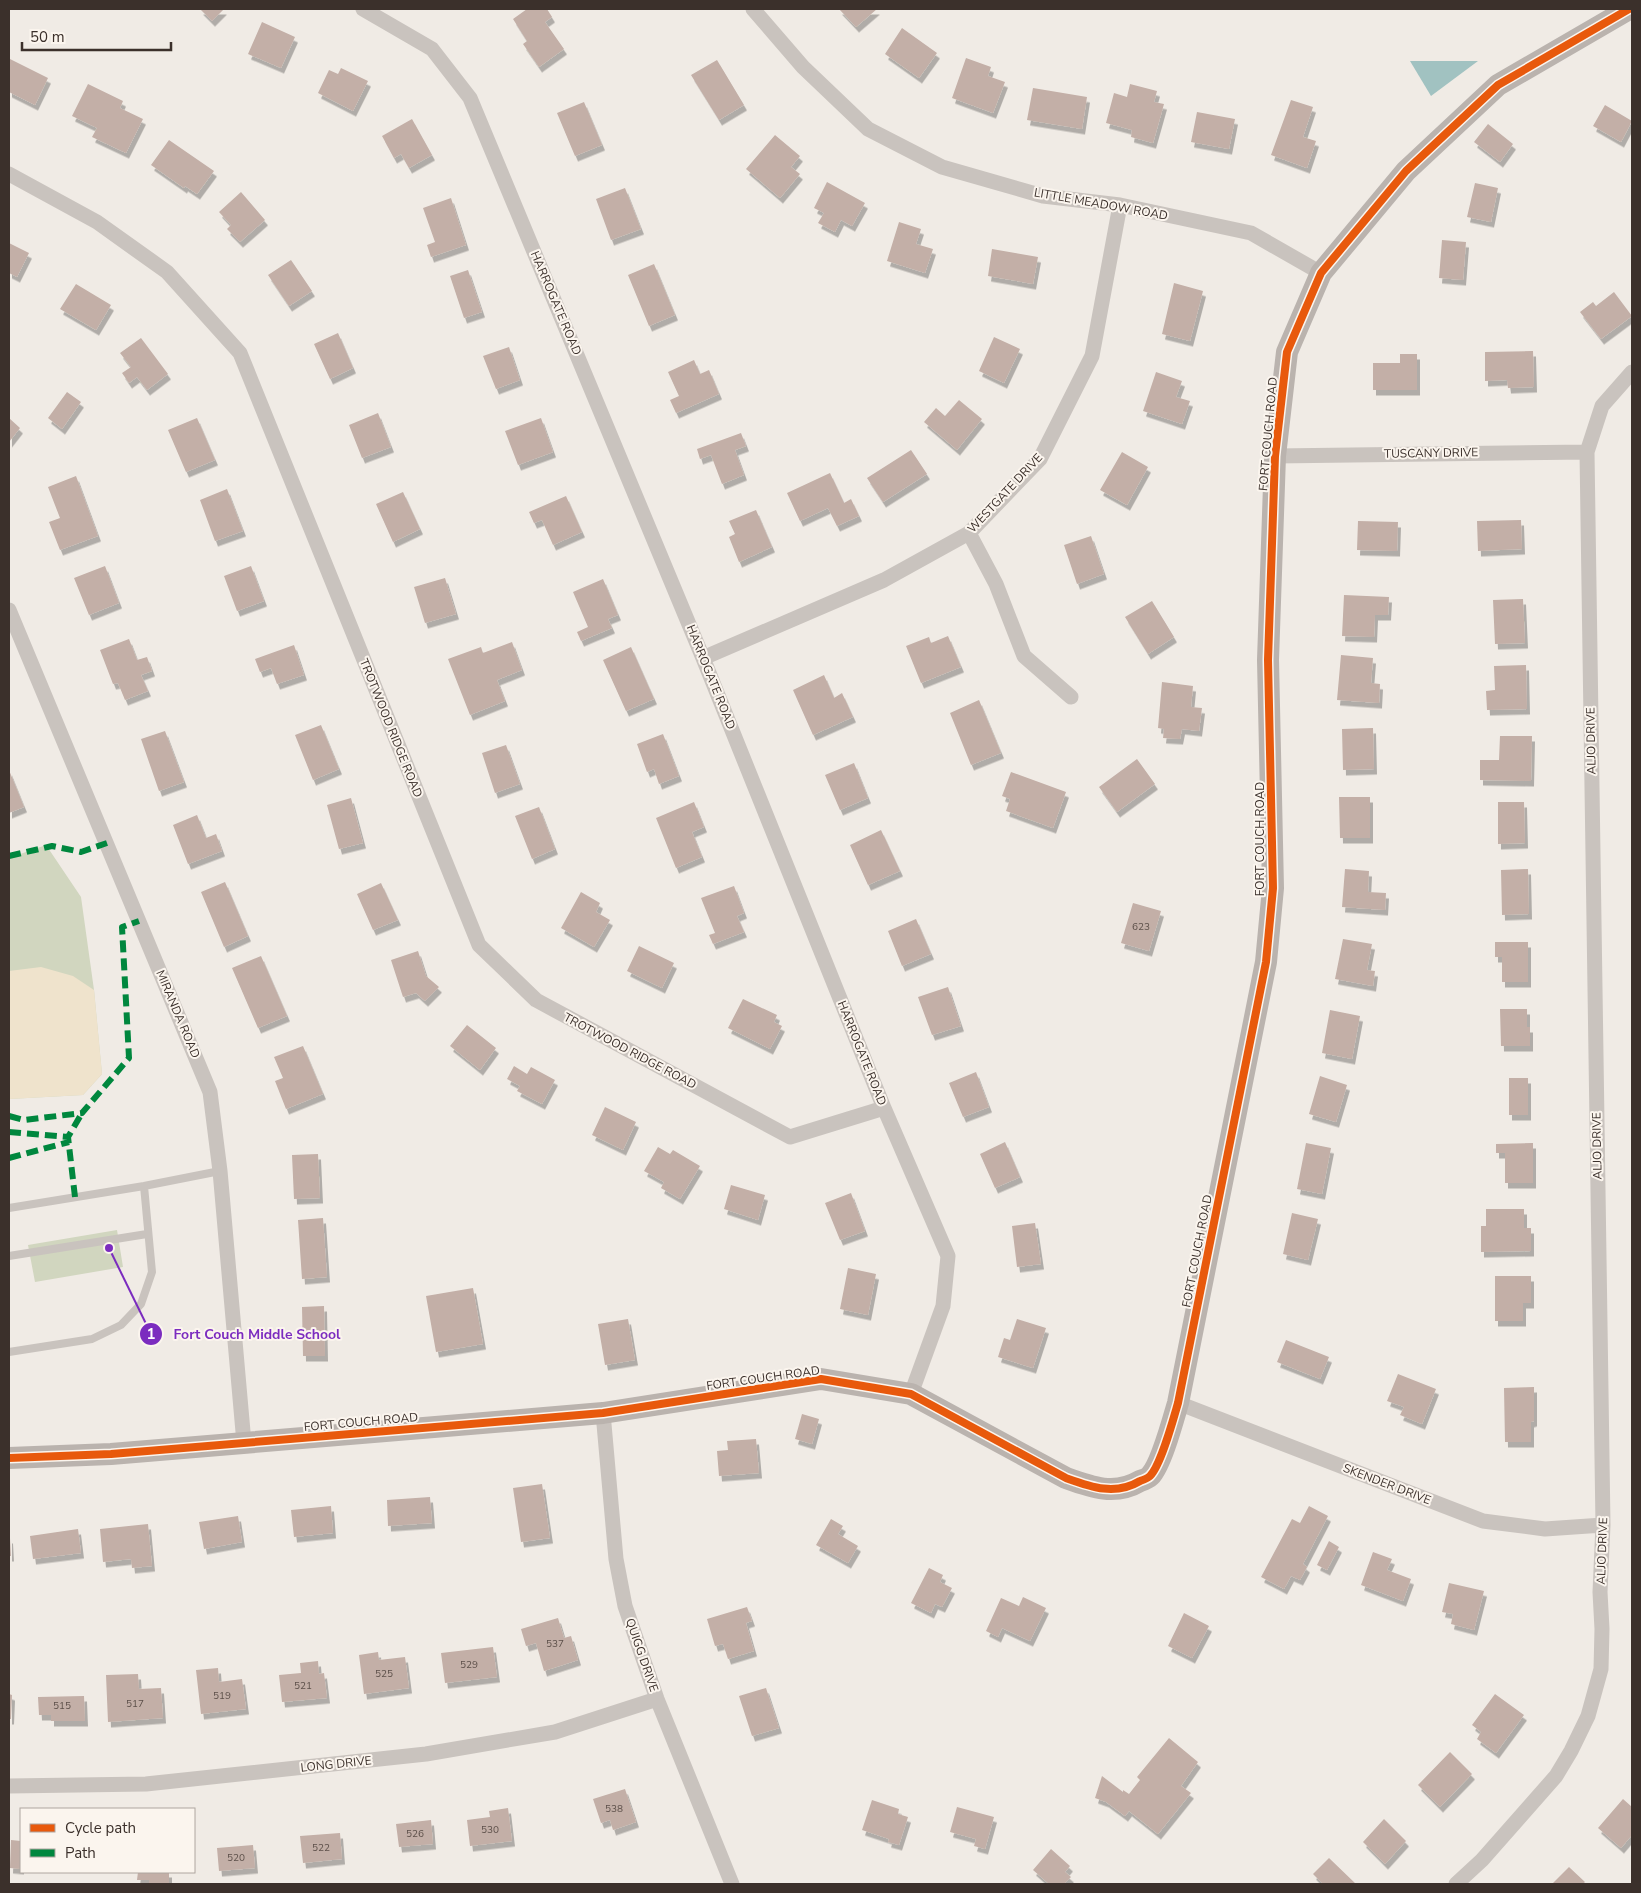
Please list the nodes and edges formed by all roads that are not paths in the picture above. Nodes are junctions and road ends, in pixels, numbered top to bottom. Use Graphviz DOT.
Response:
graph roads {
  1 [pos="363,9"];
  2 [pos="753,9"];
  3 [pos="1629,9"];
  4 [pos="9,174"];
  5 [pos="1120,204"];
  6 [pos="1321,273"];
  7 [pos="1632,372"];
  8 [pos="1587,452"];
  9 [pos="1275,456"];
  10 [pos="969,533"];
  11 [pos="9,610"];
  12 [pos="703,658"];
  13 [pos="1070,697"];
  14 [pos="884,1108"];
  15 [pos="220,1171"];
  16 [pos="144,1186"];
  17 [pos="9,1208"];
  18 [pos="147,1234"];
  19 [pos="9,1256"];
  20 [pos="9,1352"];
  21 [pos="911,1394"];
  22 [pos="1178,1403"];
  23 [pos="603,1413"];
  24 [pos="244,1443"];
  25 [pos="9,1458"];
  26 [pos="1603,1525"];
  27 [pos="657,1698"];
  28 [pos="9,1786"];
  29 [pos="732,1884"];
  30 [pos="1456,1884"];
  1 -- 12 [label="street, HARROGATE ROAD"];
  2 -- 5 [label="street, LITTLE MEADOW ROAD"];
  3 -- 6 [label="street, FORT COUCH ROAD"];
  4 -- 14 [label="street, TROTWOOD RIDGE ROAD"];
  5 -- 6 [label="street, LITTLE MEADOW ROAD"];
  5 -- 10 [label="street, WESTGATE DRIVE"];
  6 -- 9 [label="street, FORT COUCH ROAD"];
  7 -- 8 [label="street, ALJO DRIVE"];
  8 -- 9 [label="street, TUSCANY DRIVE"];
  8 -- 26 [label="street, ALJO DRIVE"];
  9 -- 22 [label="street, FORT COUCH ROAD"];
  10 -- 12 [label="street, WESTGATE DRIVE"];
  10 -- 13 [label="street"];
  11 -- 15 [label="street, MIRANDA ROAD"];
  12 -- 14 [label="street, HARROGATE ROAD"];
  14 -- 21 [label="street, HARROGATE ROAD"];
  15 -- 16 [label="lane"];
  15 -- 24 [label="street, MIRANDA ROAD"];
  16 -- 17 [label="lane"];
  16 -- 18 [label="lane"];
  18 -- 19 [label="lane"];
  18 -- 20 [label="lane"];
  21 -- 22 [label="street, FORT COUCH ROAD"];
  21 -- 23 [label="street, FORT COUCH ROAD"];
  22 -- 26 [label="street, SKENDER DRIVE"];
  23 -- 24 [label="street, FORT COUCH ROAD"];
  23 -- 27 [label="street, QUIGG DRIVE"];
  24 -- 25 [label="street, FORT COUCH ROAD"];
  26 -- 30 [label="street, ALJO DRIVE"];
  27 -- 28 [label="street, LONG DRIVE"];
  27 -- 29 [label="street, QUIGG DRIVE"];
}
